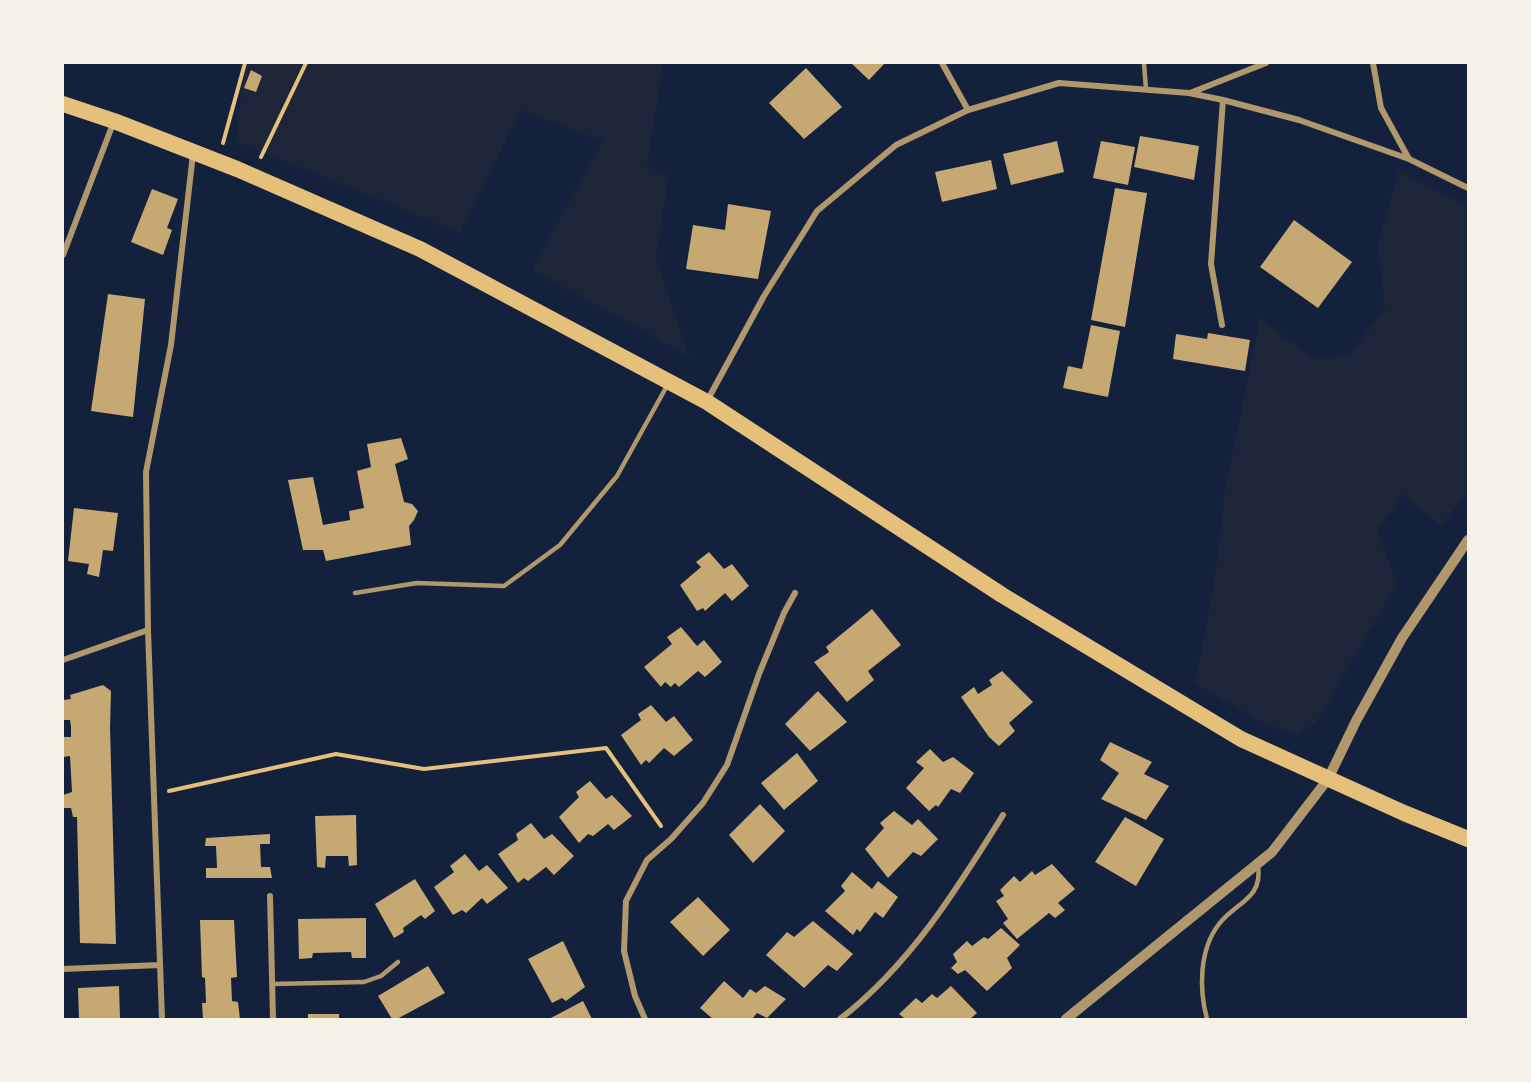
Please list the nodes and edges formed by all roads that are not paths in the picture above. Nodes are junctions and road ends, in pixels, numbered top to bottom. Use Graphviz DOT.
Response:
graph roads {
  1 [pos="942,63"];
  2 [pos="1144,63"];
  3 [pos="1266,63"];
  4 [pos="1373,63"];
  5 [pos="1146,89"];
  6 [pos="1189,93"];
  7 [pos="1223,100"];
  8 [pos="63,104"];
  9 [pos="968,110"];
  10 [pos="114,121"];
  11 [pos="193,152"];
  12 [pos="1409,159"];
  13 [pos="1468,188"];
  14 [pos="63,255"];
  15 [pos="1222,324"];
  16 [pos="670,381"];
  17 [pos="707,402"];
  18 [pos="1468,540"];
  19 [pos="355,593"];
  20 [pos="795,593"];
  21 [pos="148,630"];
  22 [pos="63,660"];
  23 [pos="1328,779"];
  24 [pos="1004,815"];
  25 [pos="1468,839"];
  26 [pos="1258,863"];
  27 [pos="270,896"];
  28 [pos="398,962"];
  29 [pos="159,965"];
  30 [pos="63,969"];
  31 [pos="272,984"];
  32 [pos="162,1019"];
  33 [pos="273,1019"];
  34 [pos="645,1019"];
  35 [pos="840,1019"];
  36 [pos="1066,1019"];
  37 [pos="1207,1019"];
  1 -- 9 [label="street"];
  2 -- 5 [label="lane"];
  3 -- 6 [label="street"];
  4 -- 12 [label="street"];
  5 -- 6 [label="street"];
  5 -- 9 [label="street"];
  6 -- 7 [label="street"];
  7 -- 12 [label="street"];
  7 -- 15 [label="street"];
  8 -- 10 [label="highway"];
  9 -- 17 [label="street"];
  10 -- 11 [label="highway"];
  10 -- 14 [label="street"];
  11 -- 16 [label="highway"];
  11 -- 21 [label="street"];
  12 -- 13 [label="street"];
  16 -- 17 [label="highway"];
  16 -- 19 [label="lane"];
  17 -- 23 [label="highway"];
  18 -- 23 [label="street"];
  20 -- 34 [label="street"];
  21 -- 22 [label="street"];
  21 -- 29 [label="street"];
  23 -- 25 [label="highway"];
  23 -- 26 [label="street"];
  24 -- 35 [label="street"];
  26 -- 36 [label="street"];
  26 -- 37 [label="lane"];
  27 -- 31 [label="street"];
  28 -- 31 [label="lane"];
  29 -- 30 [label="street"];
  29 -- 32 [label="street"];
  31 -- 33 [label="street"];
}
